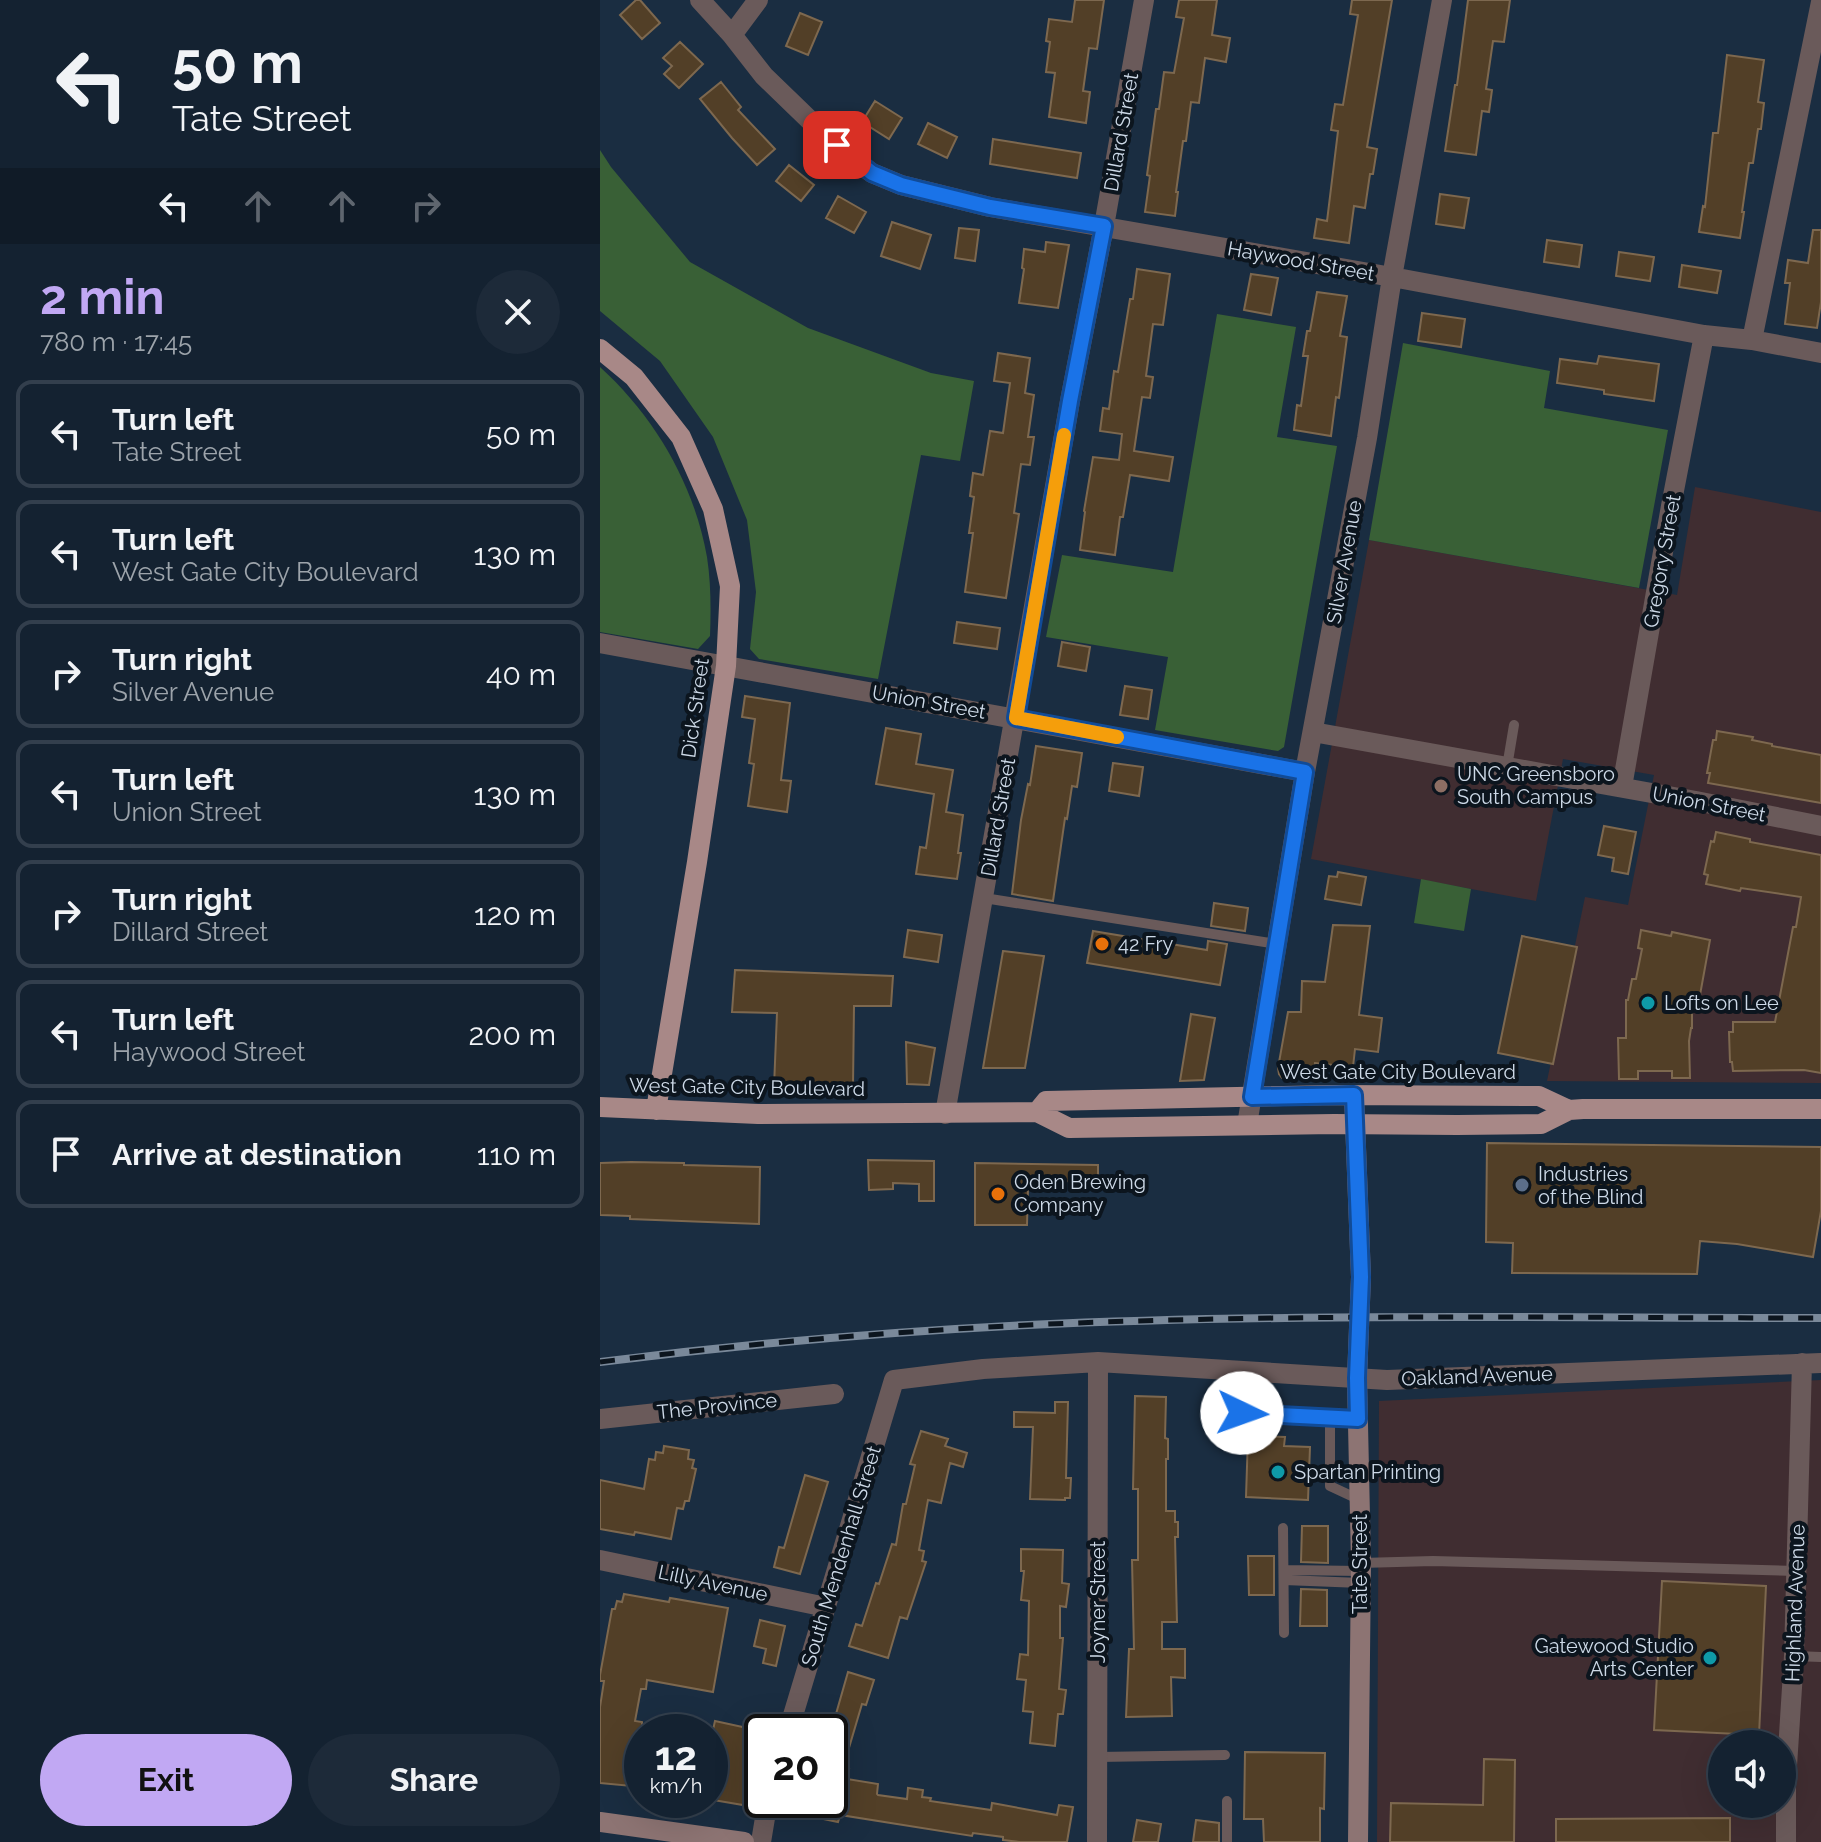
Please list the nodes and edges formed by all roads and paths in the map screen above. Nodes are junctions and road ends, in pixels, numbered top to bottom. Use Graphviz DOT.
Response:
graph roads {
  1 [pos="700,0"];
  2 [pos="758,0"];
  3 [pos="1144,0"];
  4 [pos="1442,0"];
  5 [pos="1821,2"];
  6 [pos="732,35"];
  7 [pos="1104,226"];
  8 [pos="1392,277"];
  9 [pos="1704,335"];
  10 [pos="1752,340"];
  11 [pos="600,349"];
  12 [pos="1821,353"];
  13 [pos="600,643"];
  14 [pos="726,666"];
  15 [pos="1016,718"];
  16 [pos="1514,725"];
  17 [pos="1313,732"];
  18 [pos="1507,767"];
  19 [pos="1305,772"];
  20 [pos="1622,787"];
  21 [pos="1821,826"];
  22 [pos="984,898"];
  23 [pos="1277,944"];
  24 [pos="1354,1095"];
  25 [pos="1252,1097"];
  26 [pos="600,1107"];
  27 [pos="1821,1109"];
  28 [pos="656,1110"];
  29 [pos="1569,1110"];
  30 [pos="1037,1112"];
  31 [pos="945,1114"];
  32 [pos="1354,1124"];
  33 [pos="1247,1125"];
  34 [pos="1098,1362"];
  35 [pos="1812,1363"];
  36 [pos="1357,1378"];
  37 [pos="894,1380"];
  38 [pos="834,1394"];
  39 [pos="1242,1413"];
  40 [pos="1330,1417"];
  41 [pos="600,1419"];
  42 [pos="1358,1419"];
  43 [pos="1352,1497"];
  44 [pos="1283,1528"];
  45 [pos="600,1560"];
  46 [pos="1796,1571"];
  47 [pos="1361,1572"];
  48 [pos="1284,1575"];
  49 [pos="826,1607"];
  50 [pos="1284,1633"];
  51 [pos="1794,1656"];
  52 [pos="1821,1657"];
  53 [pos="793,1714"];
  54 [pos="1225,1755"];
  55 [pos="1098,1757"];
  56 [pos="1227,1801"];
  57 [pos="765,1818"];
  58 [pos="600,1822"];
  59 [pos="744,1842"];
  60 [pos="761,1842"];
  61 [pos="1097,1842"];
  62 [pos="1227,1842"];
  63 [pos="1358,1842"];
  64 [pos="1786,1842"];
  1 -- 6 [label="street, Haywood Street"];
  2 -- 6 [label="street"];
  3 -- 7 [label="street, Dillard Street"];
  4 -- 8 [label="street, Silver Avenue"];
  5 -- 10 [label="street"];
  6 -- 7 [label="street, Haywood Street"];
  7 -- 8 [label="street, Haywood Street"];
  7 -- 15 [label="street, Dillard Street"];
  8 -- 9 [label="street, Haywood Street"];
  8 -- 17 [label="street, Silver Avenue"];
  9 -- 10 [label="street, Haywood Street"];
  9 -- 20 [label="street, Gregory Street"];
  10 -- 12 [label="street, Haywood Street"];
  11 -- 14 [label="main road, Dick Street"];
  13 -- 14 [label="street, Union Street"];
  14 -- 15 [label="street, Union Street"];
  14 -- 28 [label="main road, Dick Street"];
  15 -- 19 [label="street, Union Street"];
  15 -- 22 [label="street, Dillard Street"];
  16 -- 18 [label="lane"];
  17 -- 18 [label="street, Union Street"];
  17 -- 19 [label="street, Silver Avenue"];
  18 -- 20 [label="street, Union Street"];
  19 -- 23 [label="street, Silver Avenue"];
  20 -- 21 [label="street, Union Street"];
  22 -- 23 [label="lane"];
  22 -- 31 [label="street, Dillard Street"];
  23 -- 25 [label="street, Silver Avenue"];
  24 -- 25 [label="main road, West Gate City Boulevard"];
  24 -- 29 [label="main road, West Gate City Boulevard"];
  24 -- 32 [label="street, Tate Street"];
  25 -- 30 [label="main road, West Gate City Boulevard"];
  25 -- 33 [label="street, Silver Avenue"];
  26 -- 28 [label="main road, West Gate City Boulevard"];
  27 -- 29 [label="main road, West Gate City Boulevard"];
  28 -- 31 [label="main road, West Gate City Boulevard"];
  29 -- 32 [label="main road, West Gate City Boulevard"];
  30 -- 31 [label="main road, West Gate City Boulevard"];
  30 -- 33 [label="main road, West Gate City Boulevard"];
  32 -- 33 [label="main road, West Gate City Boulevard"];
  32 -- 36 [label="street, Tate Street"];
  34 -- 36 [label="street, Oakland Avenue"];
  34 -- 37 [label="street, Oakland Avenue"];
  34 -- 55 [label="street, Joyner Street"];
  35 -- 36 [label="street, Oakland Avenue"];
  35 -- 46 [label="street, Highland Avenue"];
  36 -- 42 [label="street, Tate Street"];
  37 -- 49 [label="street, South Mendenhall Street"];
  38 -- 41 [label="street, The Province"];
  39 -- 40 [label="lane"];
  40 -- 42 [label="lane"];
  40 -- 43 [label="lane"];
  42 -- 43 [label="street, Tate Street"];
  43 -- 47 [label="street, Tate Street"];
  44 -- 48 [label="lane"];
  45 -- 49 [label="street, Lilly Avenue"];
  46 -- 47 [label="lane"];
  46 -- 51 [label="street, Highland Avenue"];
  47 -- 48 [label="lane"];
  47 -- 63 [label="street, Tate Street"];
  48 -- 50 [label="lane"];
  49 -- 53 [label="street, South Mendenhall Street"];
  51 -- 52 [label="lane"];
  51 -- 64 [label="street, Highland Avenue"];
  54 -- 55 [label="lane"];
  55 -- 61 [label="street, Joyner Street"];
  56 -- 62 [label="lane"];
  57 -- 60 [label="street"];
  58 -- 59 [label="street"];
}
